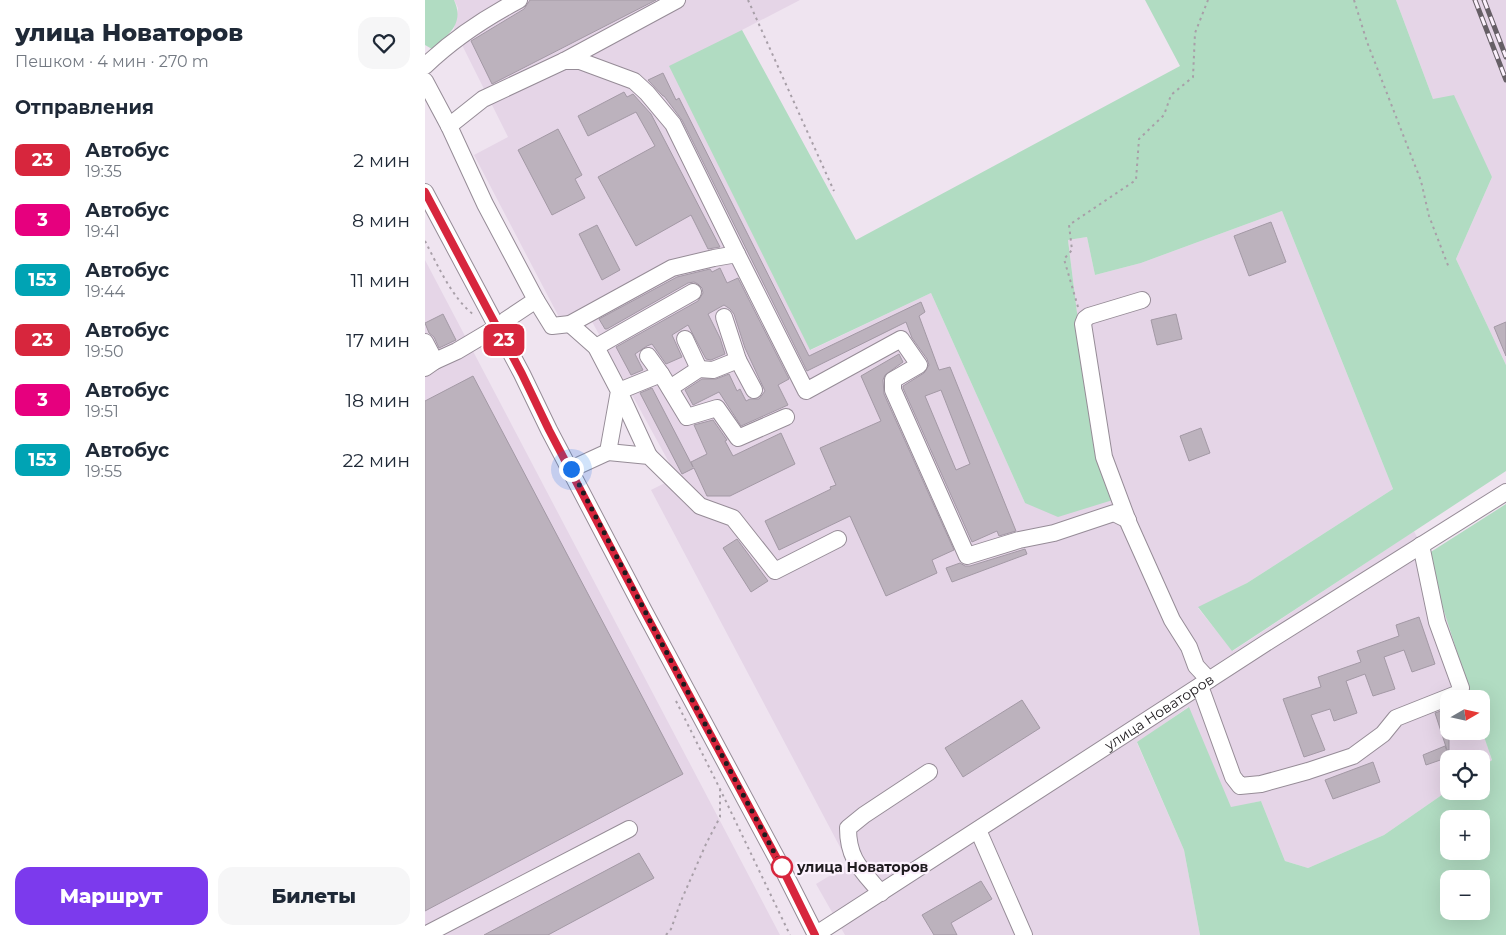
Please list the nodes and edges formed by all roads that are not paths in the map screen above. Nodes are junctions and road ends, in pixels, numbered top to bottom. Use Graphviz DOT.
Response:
graph roads {
  1 [pos="519,0"];
  2 [pos="677,0"];
  3 [pos="563,61"];
  4 [pos="425,66"];
  5 [pos="426,84"];
  6 [pos="449,126"];
  7 [pos="425,192"];
  8 [pos="737,254"];
  9 [pos="693,292"];
  10 [pos="536,300"];
  11 [pos="1142,300"];
  12 [pos="724,317"];
  13 [pos="570,324"];
  14 [pos="498,329"];
  15 [pos="685,339"];
  16 [pos="425,342"];
  17 [pos="596,347"];
  18 [pos="648,356"];
  19 [pos="737,360"];
  20 [pos="430,364"];
  21 [pos="699,369"];
  22 [pos="665,381"];
  23 [pos="754,390"];
  24 [pos="619,391"];
  25 [pos="786,417"];
  26 [pos="607,452"];
  27 [pos="649,456"];
  28 [pos="571,469"];
  29 [pos="1506,492"];
  30 [pos="1128,520"];
  31 [pos="838,539"];
  32 [pos="1421,545"];
  33 [pos="1204,683"];
  34 [pos="929,772"];
  35 [pos="629,829"];
  36 [pos="978,830"];
  37 [pos="881,893"];
  38 [pos="425,935"];
  39 [pos="815,935"];
  40 [pos="1024,935"];
  1 -- 4 [label="street"];
  2 -- 3 [label="street"];
  3 -- 6 [label="street"];
  3 -- 8 [label="street"];
  5 -- 6 [label="street"];
  6 -- 10 [label="street"];
  7 -- 14 [label="street"];
  8 -- 13 [label="street"];
  8 -- 30 [label="street"];
  9 -- 17 [label="street"];
  10 -- 13 [label="street"];
  10 -- 14 [label="street"];
  11 -- 30 [label="street"];
  12 -- 19 [label="street"];
  13 -- 17 [label="street"];
  14 -- 20 [label="street"];
  14 -- 28 [label="street"];
  15 -- 21 [label="street"];
  16 -- 20 [label="street"];
  17 -- 24 [label="street"];
  18 -- 22 [label="street"];
  19 -- 21 [label="street"];
  19 -- 23 [label="street"];
  21 -- 22 [label="street"];
  22 -- 24 [label="street"];
  22 -- 25 [label="street"];
  24 -- 26 [label="street"];
  24 -- 27 [label="street"];
  26 -- 27 [label="street"];
  26 -- 28 [label="street"];
  27 -- 31 [label="street"];
  28 -- 39 [label="street"];
  29 -- 32 [label="street, улица Новаторов"];
  30 -- 33 [label="street"];
  32 -- 33 [label="street, улица Новаторов"];
  32 -- 33 [label="street"];
  33 -- 36 [label="street, улица Новаторов"];
  34 -- 37 [label="street"];
  35 -- 38 [label="street"];
  36 -- 37 [label="street, улица Новаторов"];
  36 -- 40 [label="street"];
  37 -- 39 [label="street, улица Новаторов"];
}
